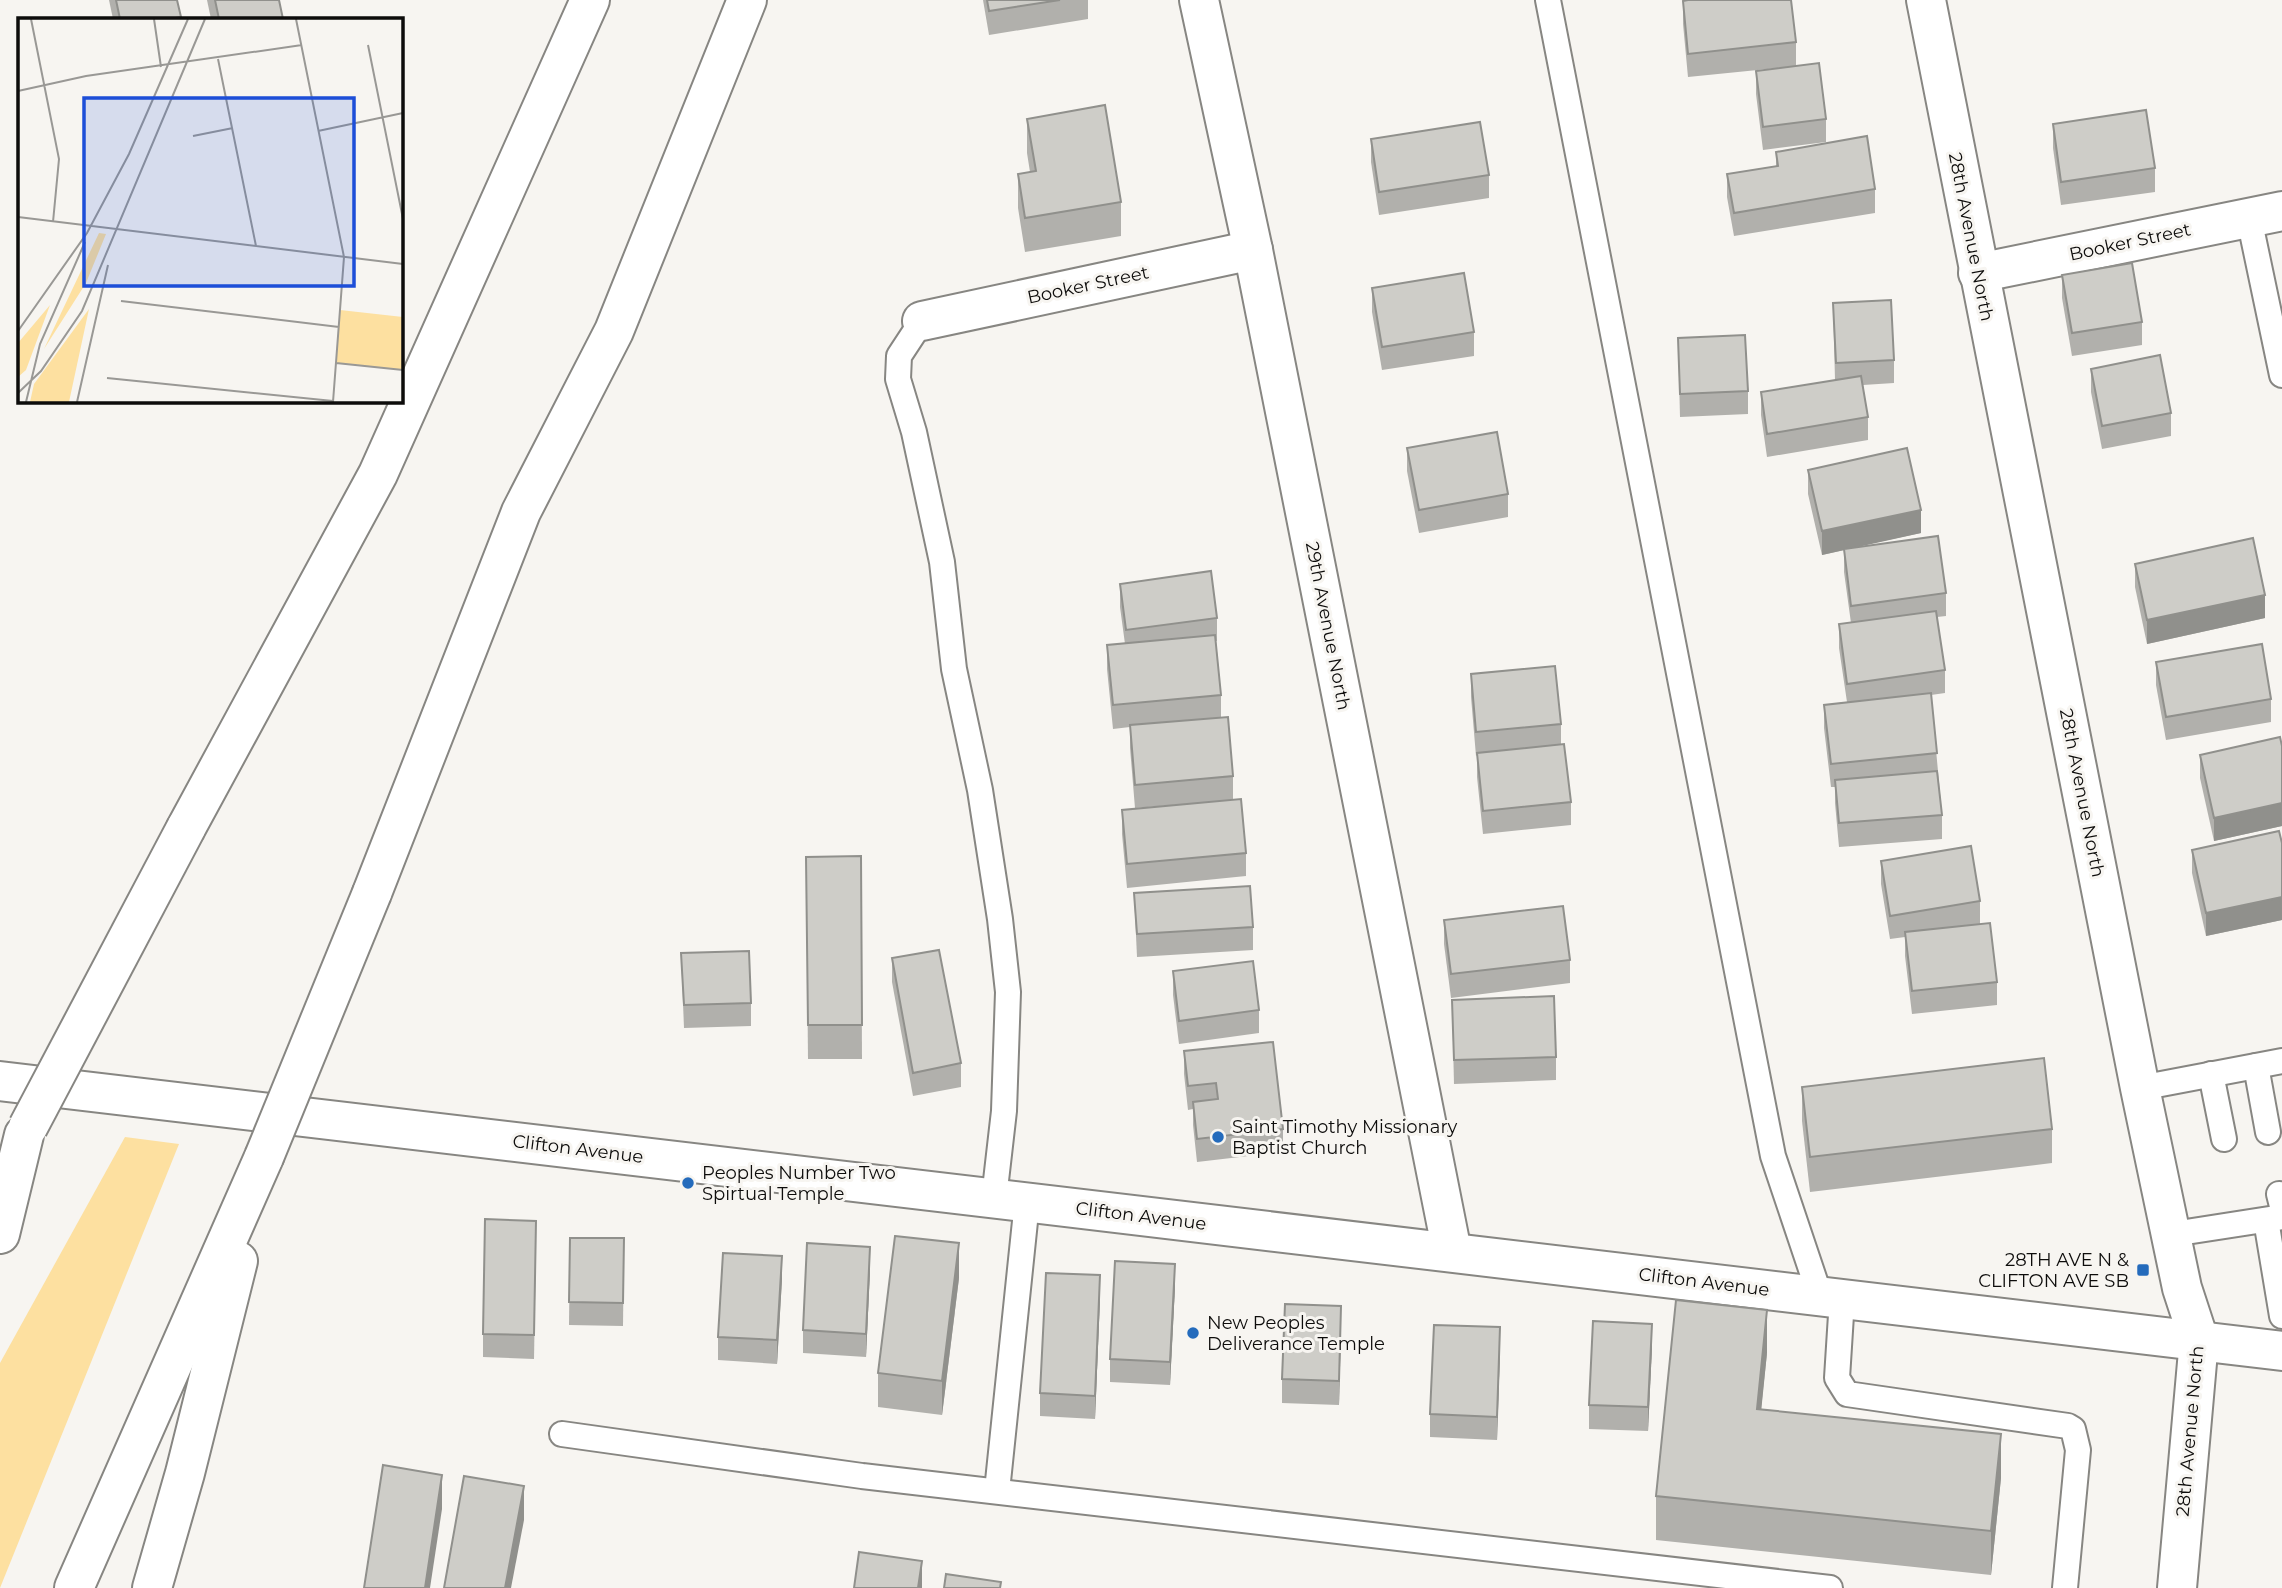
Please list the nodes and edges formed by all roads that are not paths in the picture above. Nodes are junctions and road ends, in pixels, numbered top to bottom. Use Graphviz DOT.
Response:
graph roads {
  1 [pos="590,0"];
  2 [pos="747,0"];
  3 [pos="1199,0"];
  4 [pos="1548,0"];
  5 [pos="1926,0"];
  6 [pos="2265,214"];
  7 [pos="1253,250"];
  8 [pos="1978,273"];
  9 [pos="922,321"];
  10 [pos="2282,375"];
  11 [pos="2282,1061"];
  12 [pos="2256,1066"];
  13 [pos="2211,1074"];
  14 [pos="0,1081"];
  15 [pos="2140,1088"];
  16 [pos="26,1131"];
  17 [pos="2268,1132"];
  18 [pos="2224,1139"];
  19 [pos="264,1157"];
  20 [pos="0,1169"];
  21 [pos="1010,1200"];
  22 [pos="2277,1209"];
  23 [pos="0,1234"];
  24 [pos="2173,1234"];
  25 [pos="1452,1252"];
  26 [pos="1831,1297"];
  27 [pos="2282,1316"];
  28 [pos="2199,1340"];
  29 [pos="2282,1351"];
  30 [pos="562,1434"];
  31 [pos="997,1491"];
  32 [pos="74,1588"];
  33 [pos="152,1588"];
  34 [pos="1830,1588"];
  35 [pos="2065,1588"];
  36 [pos="2177,1588"];
  1 -- 16 [label="main road, bridge"];
  2 -- 19 [label="main road, bridge"];
  3 -- 7 [label="main road, 29th Avenue North"];
  4 -- 26 [label="lane"];
  5 -- 8 [label="main road, 28th Avenue North"];
  6 -- 8 [label="main road, Booker Street"];
  6 -- 10 [label="lane"];
  7 -- 9 [label="main road, Booker Street"];
  7 -- 25 [label="main road, 29th Avenue North"];
  8 -- 15 [label="main road, 28th Avenue North"];
  9 -- 21 [label="lane"];
  11 -- 12 [label="lane"];
  12 -- 13 [label="lane"];
  12 -- 17 [label="lane"];
  13 -- 15 [label="lane"];
  13 -- 18 [label="lane"];
  14 -- 21 [label="main road, Clifton Avenue"];
  15 -- 24 [label="main road, 28th Avenue North"];
  16 -- 20 [label="main road"];
  16 -- 23 [label="main road"];
  19 -- 32 [label="main road"];
  19 -- 33 [label="main road"];
  21 -- 25 [label="main road, Clifton Avenue"];
  21 -- 31 [label="lane"];
  22 -- 24 [label="lane"];
  22 -- 27 [label="lane"];
  24 -- 28 [label="main road, 28th Avenue North"];
  25 -- 26 [label="main road, Clifton Avenue"];
  26 -- 28 [label="main road, Clifton Avenue"];
  26 -- 35 [label="lane"];
  28 -- 29 [label="main road, Clifton Avenue"];
  28 -- 36 [label="main road, 28th Avenue North"];
  30 -- 31 [label="lane"];
  31 -- 34 [label="lane"];
}
